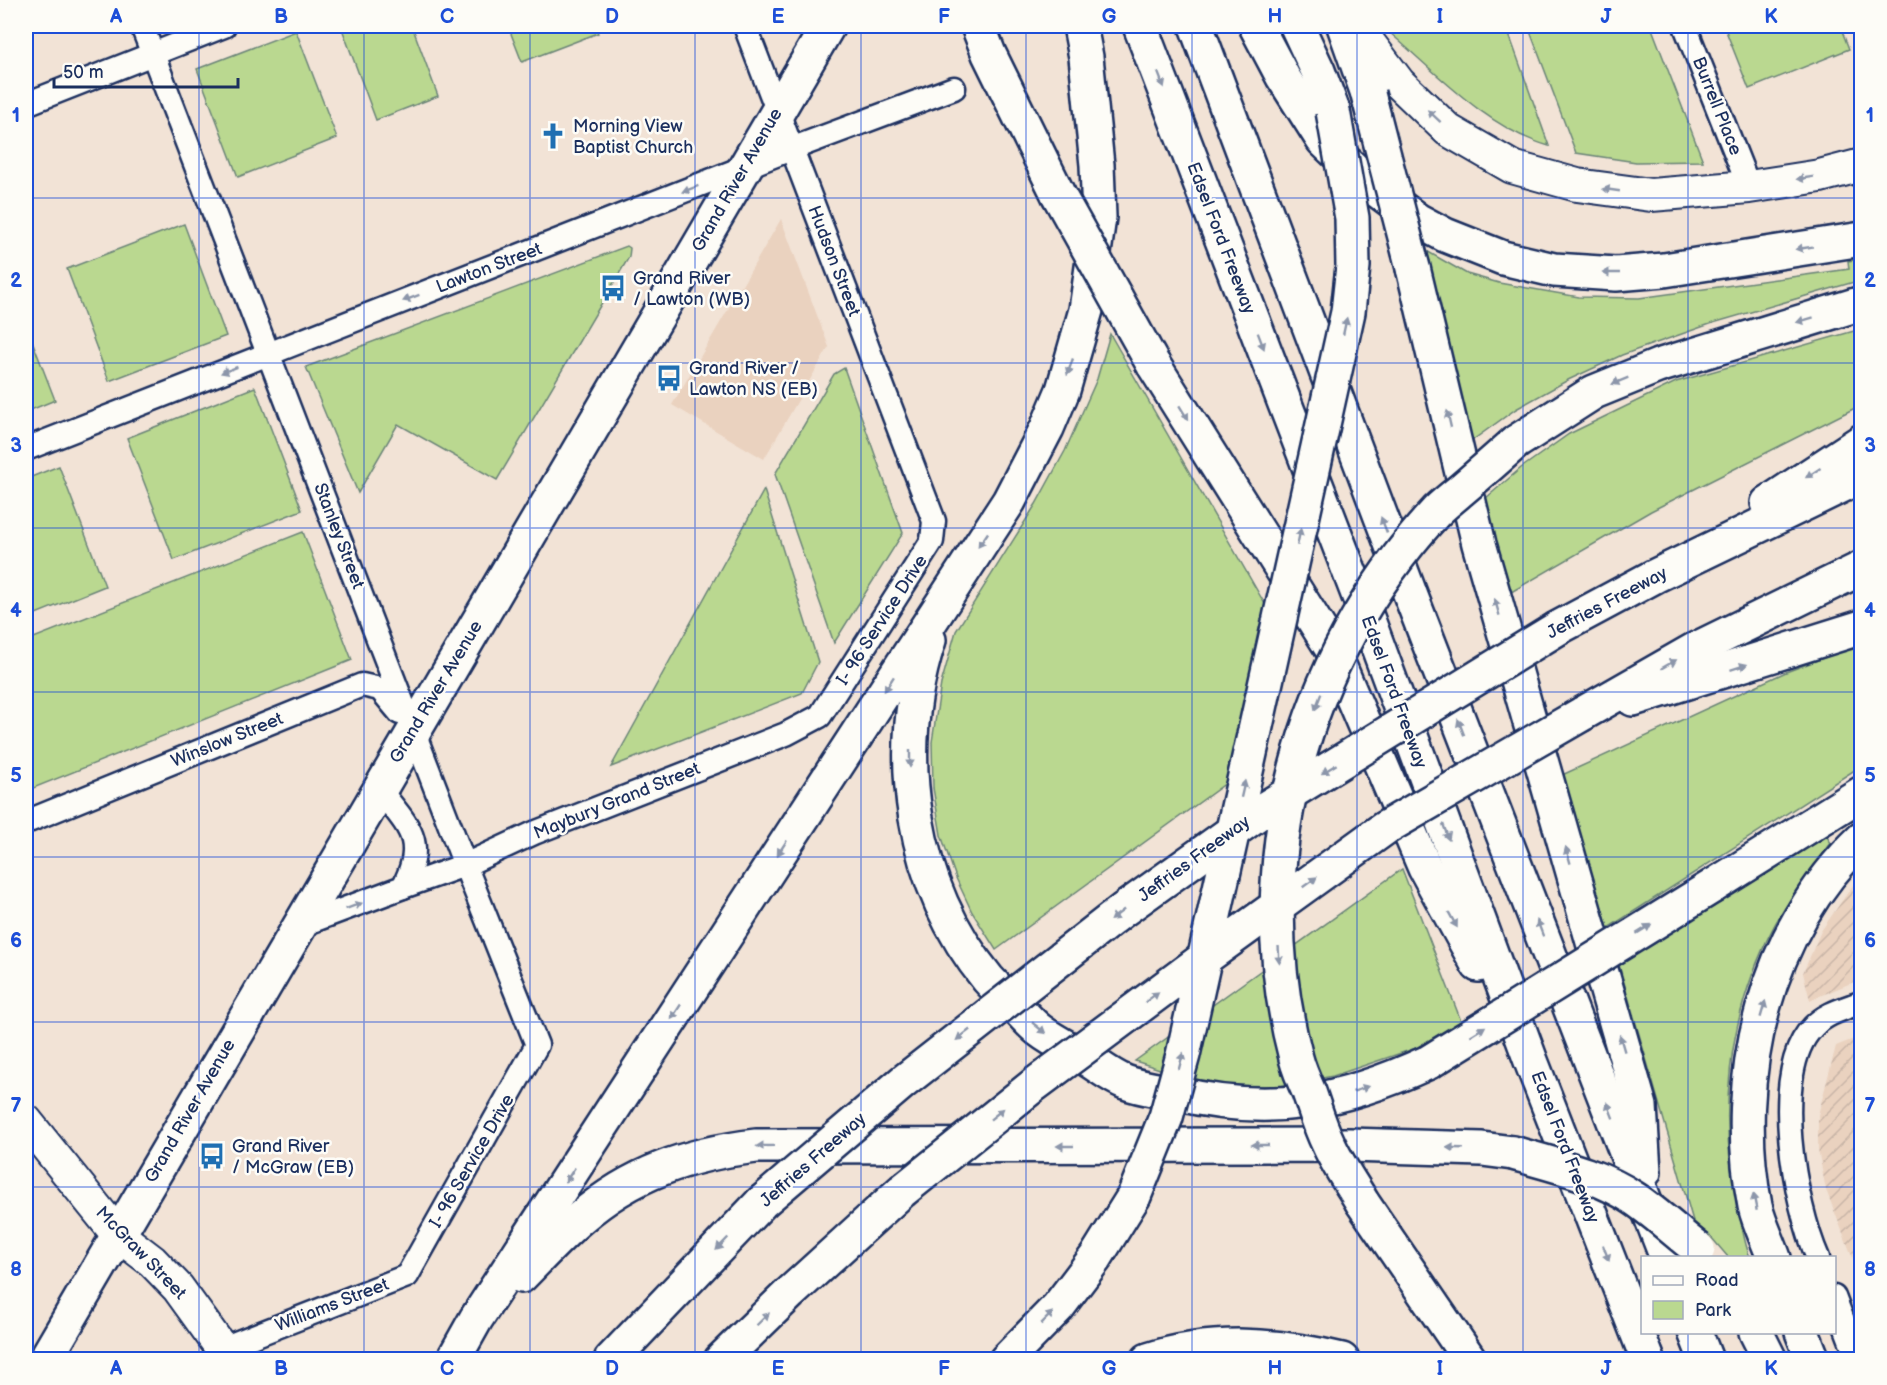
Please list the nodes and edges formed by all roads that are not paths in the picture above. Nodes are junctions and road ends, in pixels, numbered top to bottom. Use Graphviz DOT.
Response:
graph roads {
  1 [pos="142,26"];
  2 [pos="224,26"];
  3 [pos="745,26"];
  4 [pos="828,26"];
  5 [pos="963,26"];
  6 [pos="1080,26"];
  7 [pos="1140,26"];
  8 [pos="1196,26"];
  9 [pos="1256,26"];
  10 [pos="1297,26"];
  11 [pos="1344,26"];
  12 [pos="1356,26"];
  13 [pos="1684,26"];
  14 [pos="983,40"];
  15 [pos="153,54"];
  16 [pos="954,88"];
  17 [pos="26,104"];
  18 [pos="777,111"];
  19 [pos="791,149"];
  20 [pos="1862,165"];
  21 [pos="744,167"];
  22 [pos="1749,187"];
  23 [pos="1862,239"];
  24 [pos="1862,303"];
  25 [pos="268,354"];
  26 [pos="1862,441"];
  27 [pos="26,449"];
  28 [pos="1862,476"];
  29 [pos="924,495"];
  30 [pos="1862,568"];
  31 [pos="1655,576"];
  32 [pos="955,583"];
  33 [pos="1862,627"];
  34 [pos="825,707"];
  35 [pos="1582,714"];
  36 [pos="414,731"];
  37 [pos="379,789"];
  38 [pos="1862,793"];
  39 [pos="26,822"];
  40 [pos="1862,839"];
  41 [pos="465,865"];
  42 [pos="403,887"];
  43 [pos="299,926"];
  44 [pos="1862,1002"];
  45 [pos="537,1045"];
  46 [pos="1531,1062"];
  47 [pos="26,1122"];
  48 [pos="1646,1204"];
  49 [pos="118,1235"];
  50 [pos="1702,1253"];
  51 [pos="1667,1256"];
  52 [pos="1774,1256"];
  53 [pos="1818,1256"];
  54 [pos="407,1276"];
  55 [pos="1836,1302"];
  56 [pos="476,1319"];
  57 [pos="1696,1334"];
  58 [pos="1757,1334"];
  59 [pos="1803,1334"];
  60 [pos="227,1354"];
  61 [pos="45,1359"];
  62 [pos="453,1359"];
  63 [pos="610,1359"];
  64 [pos="721,1359"];
  65 [pos="1006,1359"];
  66 [pos="1148,1359"];
  67 [pos="1342,1359"];
  68 [pos="1470,1359"];
  69 [pos="1648,1359"];
  70 [pos="1706,1359"];
  71 [pos="1770,1359"];
  72 [pos="1812,1359"];
  73 [pos="1858,1359"];
  1 -- 15 [label="street, Stanley Street"];
  2 -- 15 [label="street"];
  3 -- 18 [label="street, Hudson Street"];
  4 -- 18 [label="main road, Grand River Avenue"];
  5 -- 14 [label="main road"];
  6 -- 32 [label="main road, one-way"];
  7 -- 46 [label="main road, Edsel Ford Freeway, one-way"];
  48 -- 8 [label="main road, one-way"];
  23 -- 9 [label="main road, one-way"];
  65 -- 10 [label="main road, one-way, bridge"];
  48 -- 11 [label="main road, one-way, bridge"];
  22 -- 12 [label="street, one-way"];
  13 -- 22 [label="street, Burrell Place"];
  14 -- 46 [label="main road, one-way, bridge"];
  15 -- 17 [label="street"];
  15 -- 25 [label="street, Stanley Street"];
  16 -- 19 [label="street, Lawton Street"];
  18 -- 19 [label="street, Hudson Street"];
  18 -- 21 [label="main road, Grand River Avenue"];
  19 -- 21 [label="street, Lawton Street"];
  19 -- 29 [label="street, Hudson Street"];
  20 -- 22 [label="street, one-way"];
  21 -- 25 [label="street, Lawton Street, one-way"];
  21 -- 36 [label="main road, Grand River Avenue"];
  24 -- 68 [label="main road, one-way, bridge"];
  25 -- 27 [label="street, Lawton Street, one-way"];
  25 -- 36 [label="street, Stanley Street"];
  26 -- 31 [label="main road, one-way"];
  28 -- 31 [label="main road, Jeffries Freeway"];
  29 -- 34 [label="street, I- 96 Service Drive"];
  35 -- 30 [label="main road, one-way"];
  31 -- 63 [label="main road, Jeffries Freeway, one-way, bridge"];
  32 -- 38 [label="main road, one-way, bridge"];
  32 -- 56 [label="main road, one-way"];
  35 -- 33 [label="main road, one-way"];
  34 -- 41 [label="street, Maybury Grand Street"];
  64 -- 35 [label="main road, one-way, bridge"];
  36 -- 37 [label="main road, Grand River Avenue"];
  36 -- 39 [label="street, Winslow Street"];
  36 -- 41 [label="street, Stanley Street"];
  37 -- 42 [label="street"];
  37 -- 43 [label="main road, Grand River Avenue"];
  52 -- 40 [label="main road, one-way"];
  41 -- 42 [label="street, Maybury Grand Street"];
  41 -- 45 [label="street, Stanley Street"];
  43 -- 42 [label="street, Maybury Grand Street, one-way"];
  43 -- 49 [label="main road, Grand River Avenue"];
  44 -- 53 [label="street"];
  45 -- 54 [label="street, I- 96 Service Drive"];
  46 -- 69 [label="main road, Edsel Ford Freeway, one-way"];
  47 -- 49 [label="street, McGraw Street"];
  48 -- 51 [label="main road"];
  49 -- 60 [label="street, McGraw Street"];
  49 -- 61 [label="main road, Grand River Avenue"];
  50 -- 56 [label="main road, one-way, bridge"];
  54 -- 60 [label="street, Williams Street"];
  55 -- 73 [label="street"];
  56 -- 62 [label="main road"];
  57 -- 70 [label="main road"];
  58 -- 71 [label="main road"];
  59 -- 72 [label="main road"];
  66 -- 67 [label="main road"];
}
